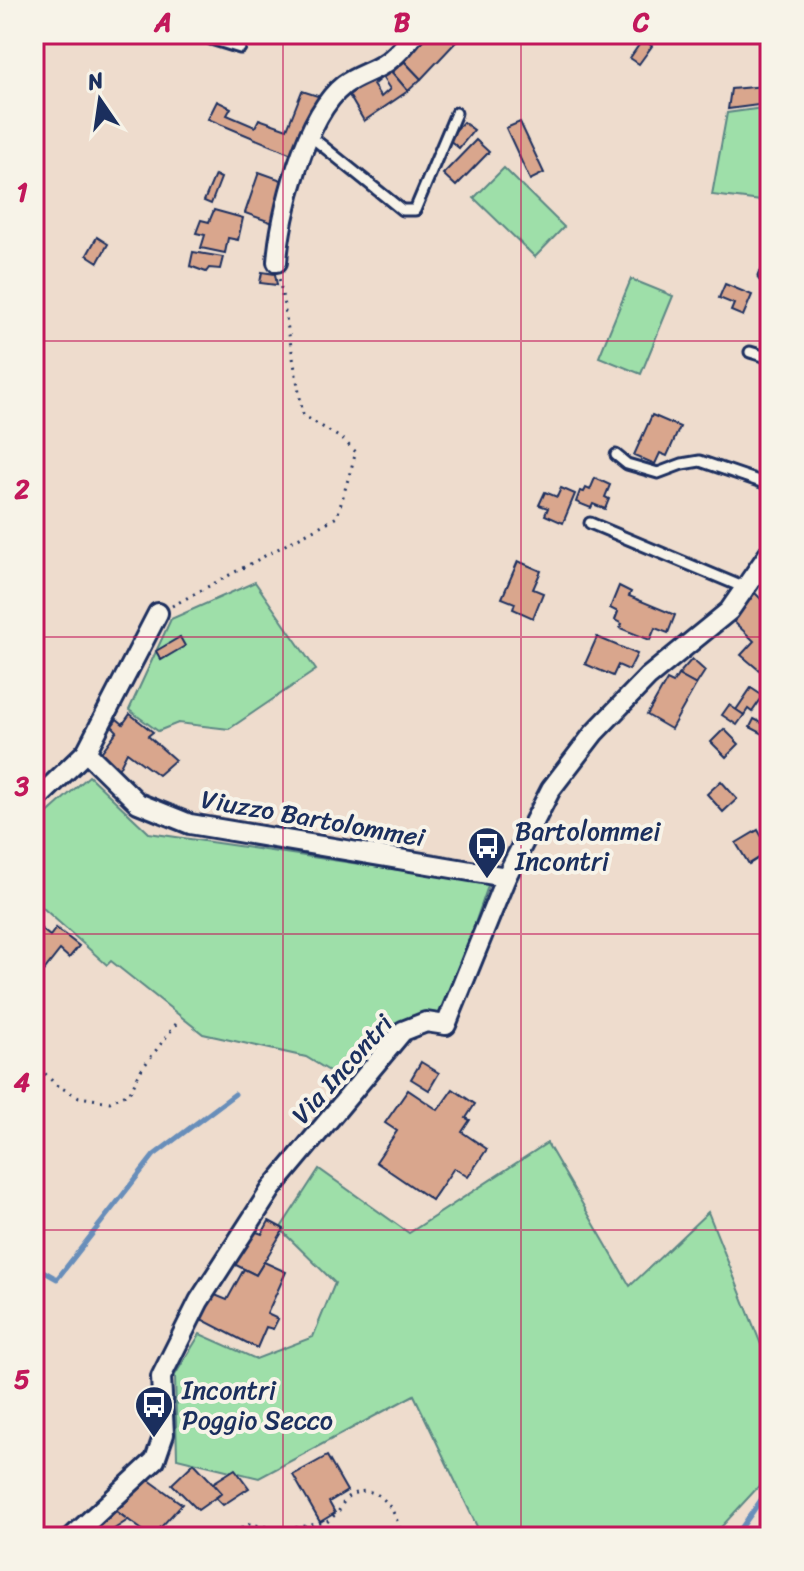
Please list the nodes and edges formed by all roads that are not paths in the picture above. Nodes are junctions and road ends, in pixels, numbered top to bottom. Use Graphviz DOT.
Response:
graph roads {
  1 [pos="205,34"];
  2 [pos="414,34"];
  3 [pos="240,48"];
  4 [pos="456,113"];
  5 [pos="309,135"];
  6 [pos="277,262"];
  7 [pos="750,352"];
  8 [pos="770,358"];
  9 [pos="616,455"];
  10 [pos="770,485"];
  11 [pos="590,523"];
  12 [pos="770,552"];
  13 [pos="745,588"];
  14 [pos="158,613"];
  15 [pos="86,752"];
  16 [pos="34,802"];
  17 [pos="506,877"];
  18 [pos="72,1537"];
  1 -- 3 [label="lane"];
  2 -- 5 [label="street"];
  4 -- 5 [label="lane"];
  5 -- 6 [label="street"];
  7 -- 8 [label="lane"];
  9 -- 10 [label="lane"];
  11 -- 13 [label="lane"];
  12 -- 13 [label="street, Via Incontri"];
  13 -- 17 [label="street, Via Incontri"];
  14 -- 15 [label="street"];
  15 -- 16 [label="street"];
  15 -- 17 [label="street, Viuzzo Bartolommei"];
  17 -- 18 [label="street, Via Incontri"];
}
